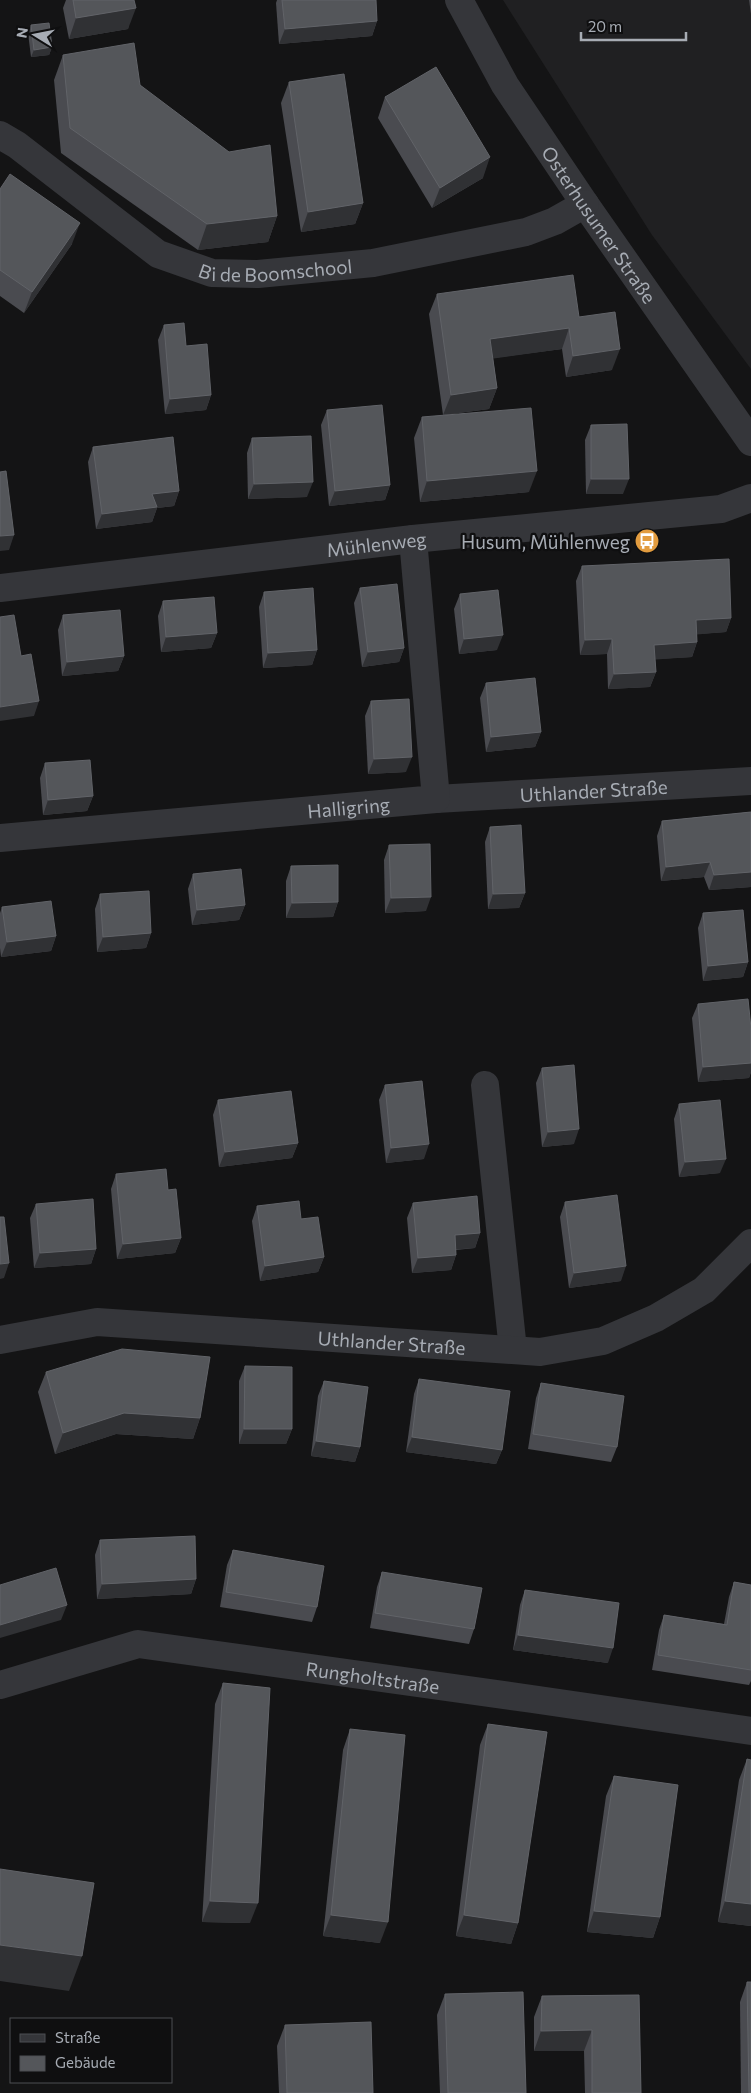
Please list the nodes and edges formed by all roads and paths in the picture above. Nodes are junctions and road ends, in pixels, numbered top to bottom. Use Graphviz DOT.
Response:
graph roads {
  1 [pos="459,0"];
  2 [pos="0,135"];
  3 [pos="585,204"];
  4 [pos="751,442"];
  5 [pos="751,498"];
  6 [pos="413,539"];
  7 [pos="0,588"];
  8 [pos="751,781"];
  9 [pos="436,799"];
  10 [pos="0,838"];
  11 [pos="485,1085"];
  12 [pos="751,1243"];
  13 [pos="0,1340"];
  14 [pos="513,1350"];
  15 [pos="0,1685"];
  16 [pos="751,1732"];
  1 -- 3 [label="street, Osterhusumer Straße"];
  2 -- 3 [label="street, Bi de Boomschool"];
  3 -- 4 [label="street, Osterhusumer Straße"];
  5 -- 6 [label="street, Mühlenweg"];
  6 -- 7 [label="street, Mühlenweg"];
  6 -- 9 [label="street"];
  8 -- 9 [label="street, Uthlander Straße"];
  9 -- 10 [label="street, Halligring"];
  11 -- 14 [label="street"];
  12 -- 14 [label="street, Uthlander Straße"];
  13 -- 14 [label="street, Uthlander Straße"];
  15 -- 16 [label="street, Rungholtstraße"];
}
